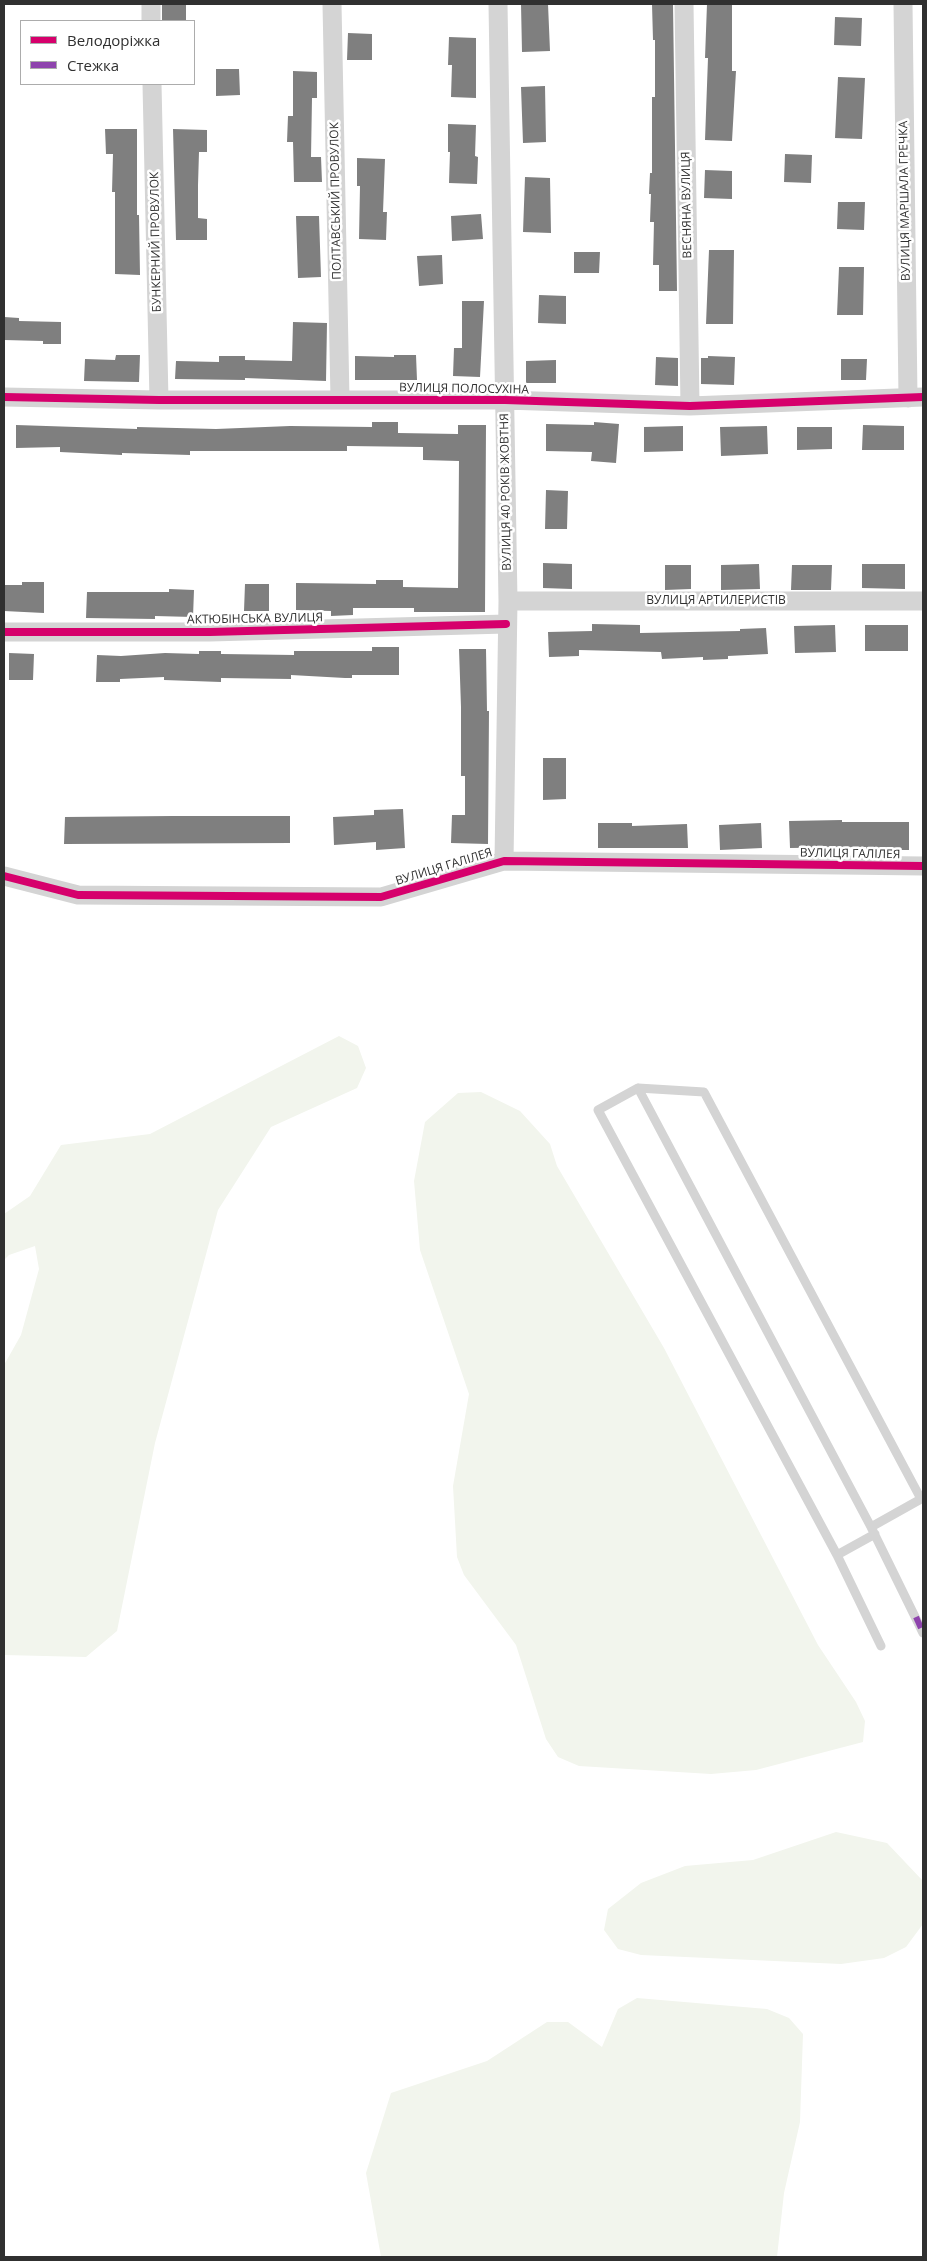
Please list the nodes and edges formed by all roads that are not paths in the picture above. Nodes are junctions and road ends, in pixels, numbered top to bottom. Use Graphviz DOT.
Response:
graph roads {
  1 [pos="150,4"];
  2 [pos="332,4"];
  3 [pos="498,4"];
  4 [pos="684,4"];
  5 [pos="903,4"];
  6 [pos="151,20"];
  7 [pos="152,85"];
  8 [pos="4,397"];
  9 [pos="915,398"];
  10 [pos="340,399"];
  11 [pos="159,400"];
  12 [pos="505,400"];
  13 [pos="690,406"];
  14 [pos="508,600"];
  15 [pos="923,601"];
  16 [pos="506,624"];
  17 [pos="4,632"];
  18 [pos="504,861"];
  19 [pos="923,866"];
  20 [pos="4,876"];
  21 [pos="638,1088"];
  22 [pos="873,1531"];
  23 [pos="837,1555"];
  24 [pos="923,1633"];
  25 [pos="881,1646"];
  1 -- 6 [label="street"];
  2 -- 10 [label="street, ПОЛТАВСЬКИЙ ПРОВУЛОК"];
  3 -- 12 [label="street, ВУЛИЦЯ 40 РОКІВ ЖОВТНЯ"];
  4 -- 13 [label="street, ВЕСНЯНА ВУЛИЦЯ"];
  5 -- 9 [label="street, ВУЛИЦЯ МАРШАЛА ГРЕЧКА"];
  7 -- 11 [label="street, БУНКЕРНИЙ ПРОВУЛОК"];
  8 -- 11 [label="street, ВУЛИЦЯ ПОЛОСУХІНА"];
  9 -- 13 [label="street, ВУЛИЦЯ ПОЛОСУХІНА"];
  10 -- 11 [label="street, ВУЛИЦЯ ПОЛОСУХІНА"];
  10 -- 12 [label="street, ВУЛИЦЯ ПОЛОСУХІНА"];
  12 -- 13 [label="street, ВУЛИЦЯ ПОЛОСУХІНА"];
  12 -- 14 [label="street, ВУЛИЦЯ 40 РОКІВ ЖОВТНЯ"];
  14 -- 15 [label="street, ВУЛИЦЯ АРТИЛЕРИСТІВ"];
  14 -- 16 [label="street, ВУЛИЦЯ 40 РОКІВ ЖОВТНЯ"];
  16 -- 17 [label="street, АКТЮБІНСЬКА ВУЛИЦЯ"];
  16 -- 18 [label="street, ВУЛИЦЯ 40 РОКІВ ЖОВТНЯ"];
  18 -- 19 [label="street, ВУЛИЦЯ ГАЛІЛЕЯ"];
  18 -- 20 [label="street, ВУЛИЦЯ ГАЛІЛЕЯ"];
  21 -- 22 [label="lane"];
  21 -- 22 [label="lane"];
  21 -- 23 [label="lane"];
  22 -- 23 [label="lane"];
  22 -- 24 [label="lane"];
  23 -- 25 [label="lane"];
}
